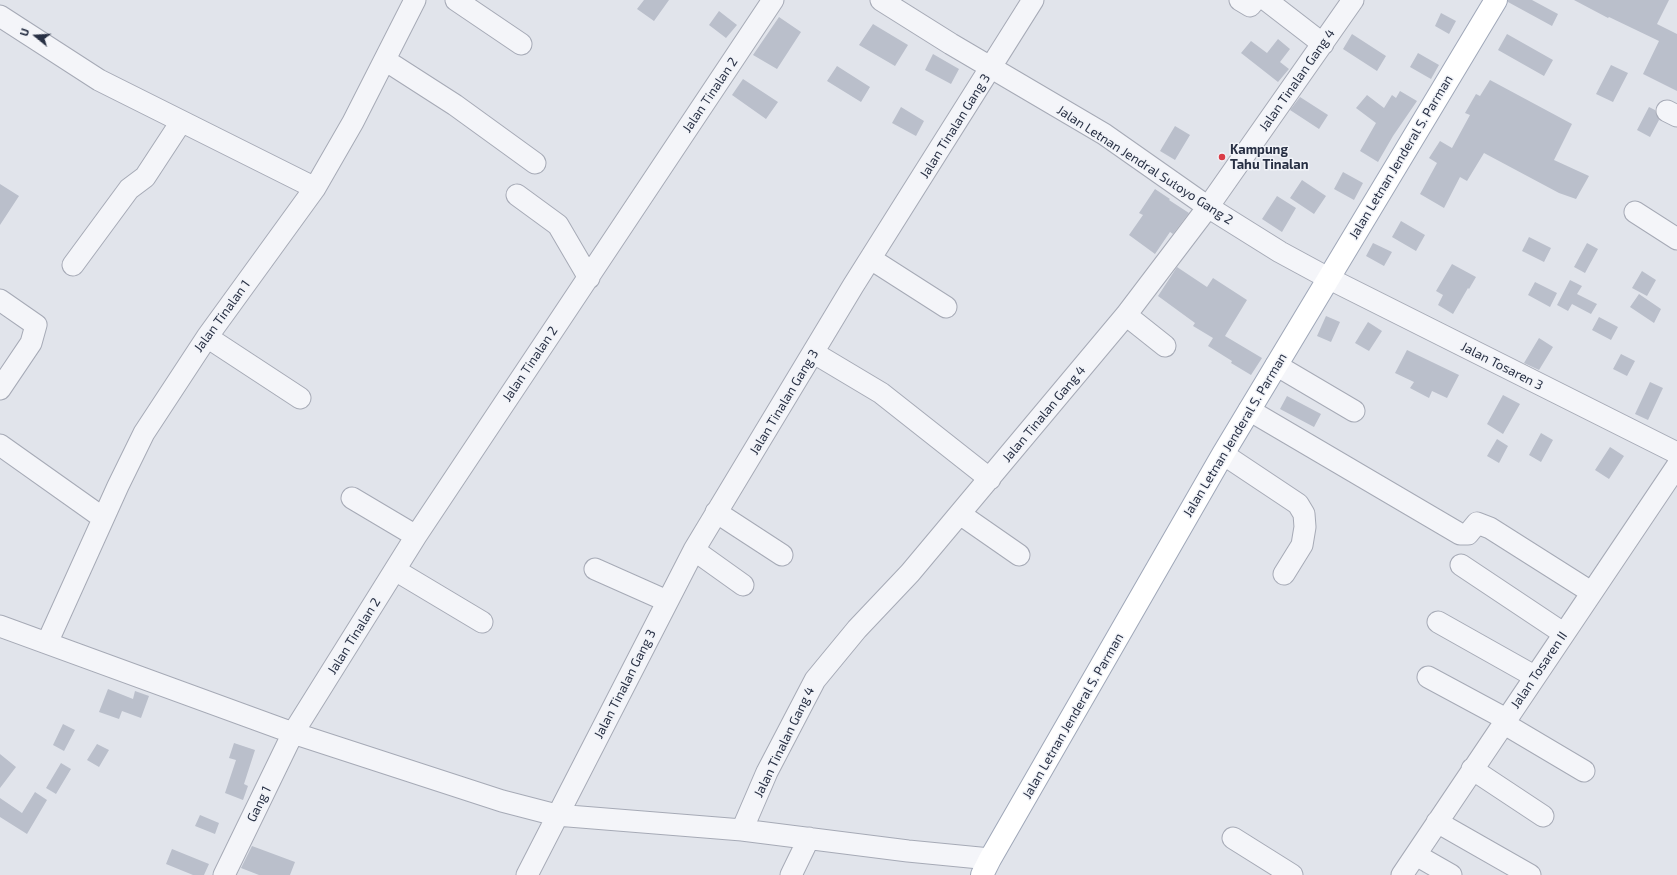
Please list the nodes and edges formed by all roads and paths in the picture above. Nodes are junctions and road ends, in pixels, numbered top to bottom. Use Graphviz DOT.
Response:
graph roads {
  1 [pos="415,0"];
  2 [pos="456,0"];
  3 [pos="773,0"];
  4 [pos="881,0"];
  5 [pos="1033,0"];
  6 [pos="1255,0"];
  7 [pos="1266,0"];
  8 [pos="1353,0"];
  9 [pos="1496,0"];
  10 [pos="1236,3"];
  11 [pos="0,16"];
  12 [pos="521,44"];
  13 [pos="1323,44"];
  14 [pos="385,60"];
  15 [pos="992,68"];
  16 [pos="181,122"];
  17 [pos="534,163"];
  18 [pos="315,188"];
  19 [pos="517,195"];
  20 [pos="1208,207"];
  21 [pos="1635,212"];
  22 [pos="1677,239"];
  23 [pos="871,259"];
  24 [pos="73,265"];
  25 [pos="588,278"];
  26 [pos="1328,278"];
  27 [pos="0,300"];
  28 [pos="946,307"];
  29 [pos="1126,315"];
  30 [pos="206,336"];
  31 [pos="1165,346"];
  32 [pos="814,353"];
  33 [pos="1276,365"];
  34 [pos="0,389"];
  35 [pos="300,398"];
  36 [pos="1249,410"];
  37 [pos="1354,411"];
  38 [pos="0,445"];
  39 [pos="1677,453"];
  40 [pos="1223,454"];
  41 [pos="1677,466"];
  42 [pos="990,479"];
  43 [pos="352,498"];
  44 [pos="716,512"];
  45 [pos="960,514"];
  46 [pos="103,518"];
  47 [pos="416,536"];
  48 [pos="694,550"];
  49 [pos="782,555"];
  50 [pos="1019,555"];
  51 [pos="1461,565"];
  52 [pos="594,569"];
  53 [pos="395,570"];
  54 [pos="1284,574"];
  55 [pos="743,585"];
  56 [pos="1591,592"];
  57 [pos="667,601"];
  58 [pos="482,622"];
  59 [pos="1438,622"];
  60 [pos="2,632"];
  61 [pos="1563,633"];
  62 [pos="47,643"];
  63 [pos="1428,676"];
  64 [pos="1534,676"];
  65 [pos="1505,721"];
  66 [pos="293,733"];
  67 [pos="1472,769"];
  68 [pos="1584,771"];
  69 [pos="556,815"];
  70 [pos="1543,816"];
  71 [pos="1437,822"];
  72 [pos="742,830"];
  73 [pos="809,838"];
  74 [pos="1233,838"];
  75 [pos="1416,855"];
  76 [pos="986,867"];
  77 [pos="224,875"];
  78 [pos="527,875"];
  79 [pos="791,875"];
  80 [pos="1292,875"];
  81 [pos="1402,875"];
  82 [pos="1451,875"];
  83 [pos="1530,875"];
  1 -- 14 [label="street, Jalan Tinalan 1"];
  2 -- 12 [label="street"];
  3 -- 25 [label="street, Jalan Tinalan 2"];
  4 -- 15 [label="street, Jalan Letnan Jendral Sutoyo Gang 2"];
  5 -- 15 [label="street, Jalan Tinalan Gang 3"];
  6 -- 10 [label="street"];
  7 -- 13 [label="street"];
  8 -- 13 [label="street, Jalan Tinalan Gang 4"];
  9 -- 26 [label="main road, Jalan Letnan Jenderal S. Parman"];
  11 -- 16 [label="street"];
  13 -- 20 [label="street, Jalan Tinalan Gang 4"];
  14 -- 17 [label="street"];
  14 -- 18 [label="street, Jalan Tinalan 1"];
  15 -- 20 [label="street, Jalan Letnan Jendral Sutoyo Gang 2"];
  15 -- 23 [label="street, Jalan Tinalan Gang 3"];
  16 -- 18 [label="street"];
  16 -- 24 [label="street"];
  18 -- 30 [label="street, Jalan Tinalan 1"];
  19 -- 25 [label="street"];
  20 -- 26 [label="street, Jalan Letnan Jendral Sutoyo Gang 2"];
  20 -- 29 [label="street, Jalan Tinalan Gang 4"];
  21 -- 22 [label="street"];
  23 -- 28 [label="street"];
  23 -- 32 [label="street, Jalan Tinalan Gang 3"];
  25 -- 47 [label="street, Jalan Tinalan 2"];
  26 -- 33 [label="main road, Jalan Letnan Jenderal S. Parman"];
  26 -- 39 [label="street, Jalan Tosaren 3"];
  27 -- 34 [label="street"];
  29 -- 31 [label="street"];
  29 -- 42 [label="street, Jalan Tinalan Gang 4"];
  30 -- 35 [label="street"];
  30 -- 46 [label="street, Jalan Tinalan 1"];
  32 -- 42 [label="street"];
  32 -- 44 [label="street, Jalan Tinalan Gang 3"];
  33 -- 36 [label="main road, Jalan Letnan Jenderal S. Parman"];
  33 -- 37 [label="street"];
  36 -- 40 [label="main road, Jalan Letnan Jenderal S. Parman"];
  36 -- 56 [label="street"];
  38 -- 46 [label="street"];
  40 -- 54 [label="street"];
  40 -- 76 [label="main road, Jalan Letnan Jenderal S. Parman"];
  41 -- 56 [label="street, Jalan Tosaren II"];
  42 -- 45 [label="street, Jalan Tinalan Gang 4"];
  43 -- 47 [label="street"];
  44 -- 48 [label="street, Jalan Tinalan Gang 3"];
  44 -- 49 [label="street"];
  45 -- 50 [label="street"];
  45 -- 72 [label="street, Jalan Tinalan Gang 4"];
  46 -- 62 [label="street, Jalan Tinalan 1"];
  47 -- 53 [label="street, Jalan Tinalan 2"];
  48 -- 55 [label="street"];
  48 -- 57 [label="street, Jalan Tinalan Gang 3"];
  51 -- 61 [label="street"];
  52 -- 57 [label="street"];
  53 -- 58 [label="street"];
  53 -- 66 [label="street, Jalan Tinalan 2"];
  56 -- 61 [label="street, Jalan Tosaren II"];
  57 -- 69 [label="street, Jalan Tinalan Gang 3"];
  59 -- 64 [label="street"];
  60 -- 62 [label="street"];
  61 -- 64 [label="street, Jalan Tosaren II"];
  62 -- 66 [label="street"];
  63 -- 65 [label="street"];
  64 -- 65 [label="street, Jalan Tosaren II"];
  65 -- 67 [label="street, Jalan Tosaren II"];
  65 -- 68 [label="street"];
  66 -- 69 [label="street"];
  66 -- 77 [label="street, Gang 1"];
  67 -- 70 [label="street"];
  67 -- 71 [label="street, Jalan Tosaren II"];
  69 -- 72 [label="street"];
  69 -- 78 [label="street, Jalan Tinalan Gang 3"];
  71 -- 75 [label="street, Jalan Tosaren II"];
  71 -- 83 [label="street"];
  72 -- 73 [label="street"];
  73 -- 76 [label="street"];
  73 -- 79 [label="street"];
  74 -- 80 [label="street"];
  75 -- 81 [label="street, Jalan Tosaren II"];
  75 -- 82 [label="street"];
}
